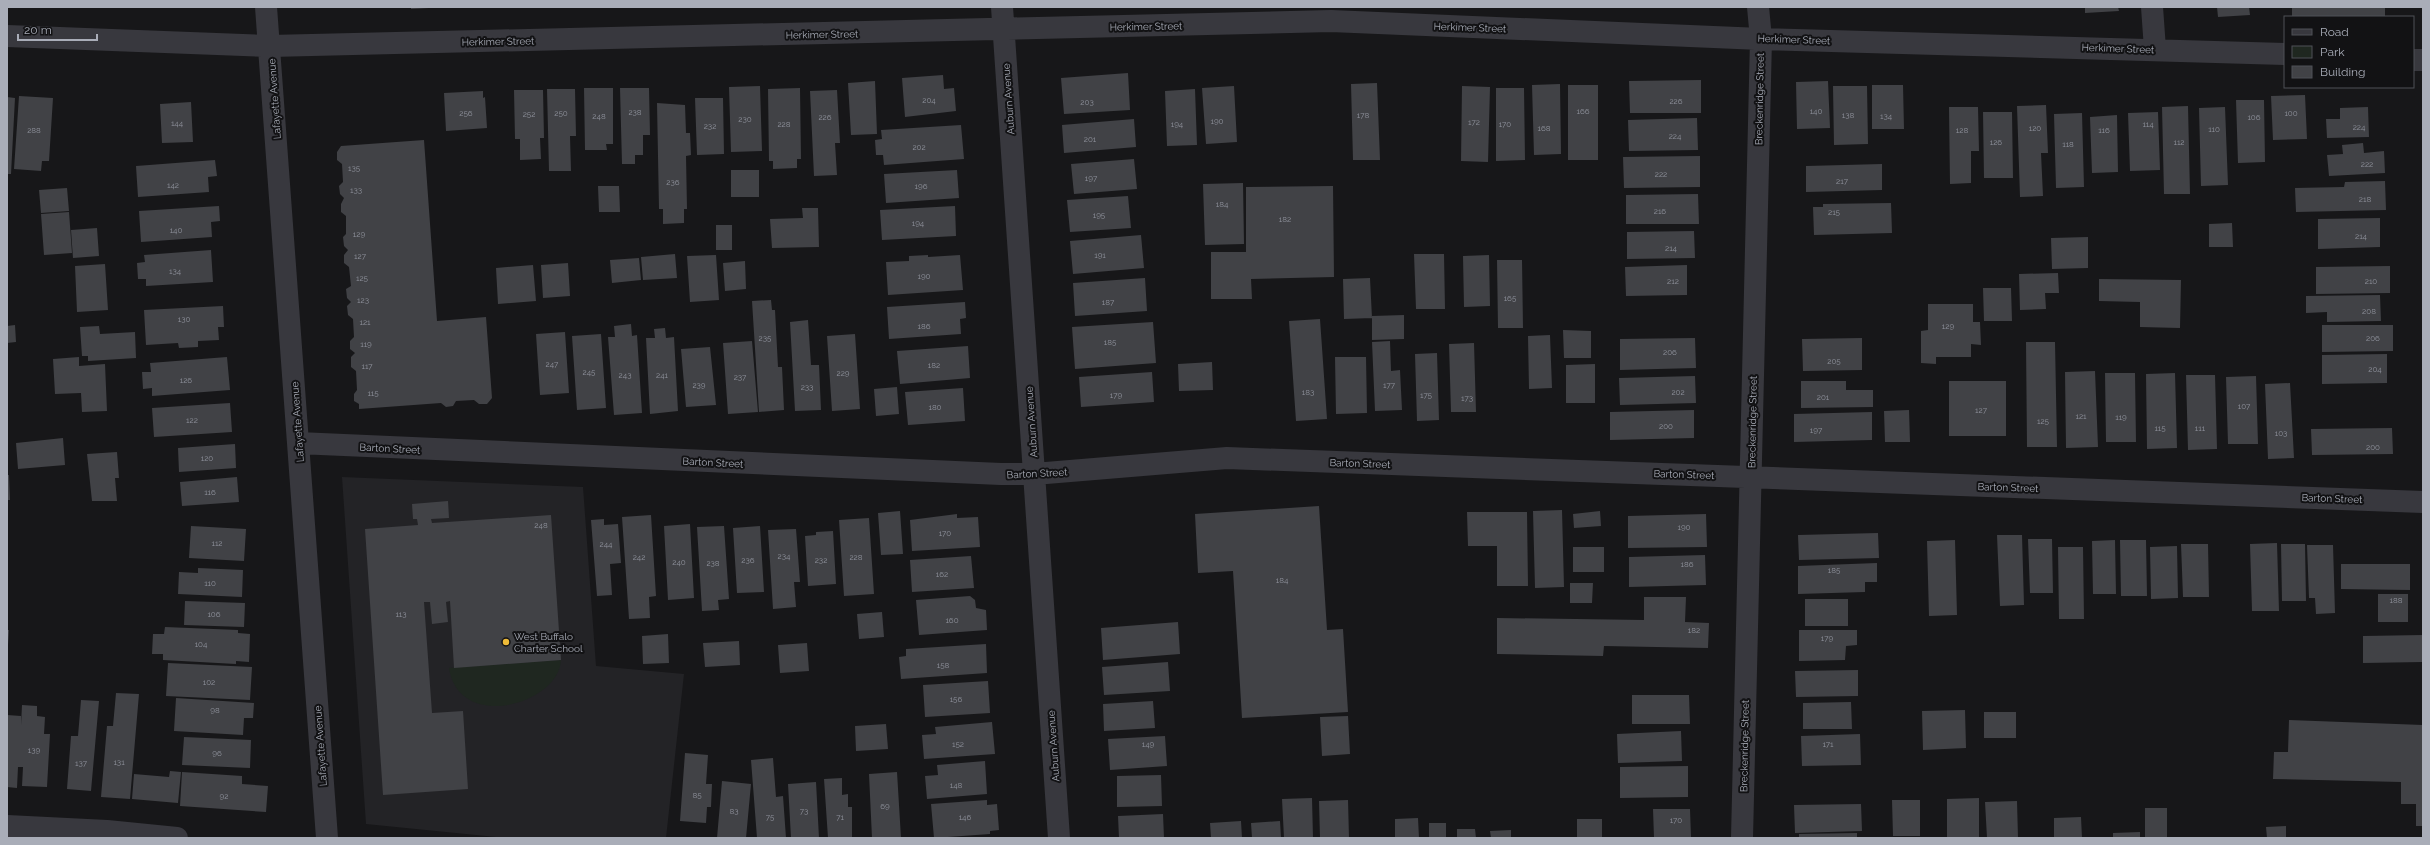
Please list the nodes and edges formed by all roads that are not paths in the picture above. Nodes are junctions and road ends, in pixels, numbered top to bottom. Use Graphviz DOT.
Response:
graph roads {
  1 [pos="266,7"];
  2 [pos="1002,7"];
  3 [pos="1758,7"];
  4 [pos="2152,7"];
  5 [pos="1330,14"];
  6 [pos="1004,30"];
  7 [pos="7,36"];
  8 [pos="1760,39"];
  9 [pos="270,46"];
  10 [pos="2156,49"];
  11 [pos="2284,54"];
  12 [pos="298,443"];
  13 [pos="1034,474"];
  14 [pos="1750,477"];
  15 [pos="2423,502"];
  16 [pos="7,826"];
  17 [pos="177,838"];
  18 [pos="327,838"];
  19 [pos="1059,838"];
  20 [pos="1742,838"];
  1 -- 9 [label="street, Lafayette Avenue"];
  2 -- 6 [label="street, Auburn Avenue"];
  3 -- 8 [label="street, Breckenridge Street"];
  4 -- 10 [label="street"];
  5 -- 6 [label="street, Herkimer Street"];
  5 -- 8 [label="street, Herkimer Street"];
  6 -- 9 [label="street, Herkimer Street"];
  6 -- 13 [label="street, Auburn Avenue"];
  7 -- 9 [label="street, Herkimer Street"];
  8 -- 10 [label="street, Herkimer Street"];
  8 -- 14 [label="street, Breckenridge Street"];
  9 -- 12 [label="street, Lafayette Avenue"];
  10 -- 11 [label="street, Herkimer Street"];
  12 -- 13 [label="street, Barton Street"];
  12 -- 18 [label="street, Lafayette Avenue"];
  13 -- 14 [label="street, Barton Street"];
  13 -- 19 [label="street, Auburn Avenue"];
  14 -- 15 [label="street, Barton Street"];
  14 -- 20 [label="street, Breckenridge Street"];
  16 -- 17 [label="street"];
}
